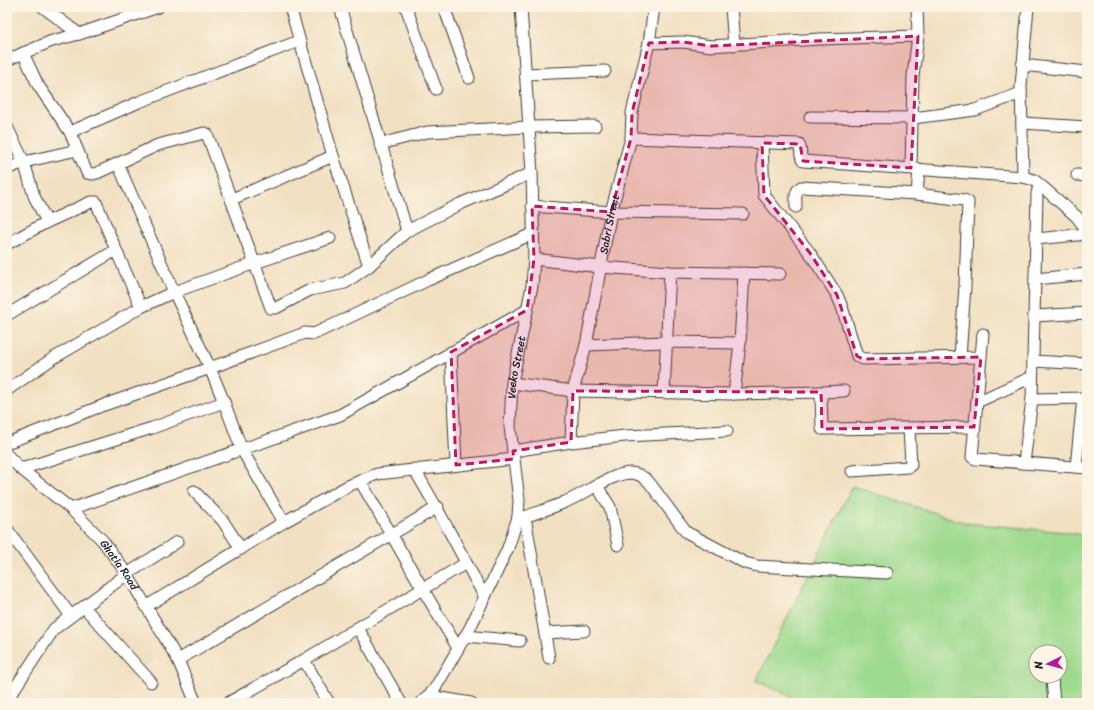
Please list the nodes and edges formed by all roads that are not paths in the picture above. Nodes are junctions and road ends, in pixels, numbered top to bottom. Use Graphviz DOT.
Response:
graph roads {
  1 [pos="43,7"];
  2 [pos="158,7"];
  3 [pos="290,7"];
  4 [pos="340,7"];
  5 [pos="406,7"];
  6 [pos="444,7"];
  7 [pos="521,7"];
  8 [pos="654,7"];
  9 [pos="731,7"];
  10 [pos="917,7"];
  11 [pos="1028,7"];
  12 [pos="79,34"];
  13 [pos="918,36"];
  14 [pos="299,41"];
  15 [pos="649,43"];
  16 [pos="734,46"];
  17 [pos="23,53"];
  18 [pos="7,60"];
  19 [pos="1022,65"];
  20 [pos="605,71"];
  21 [pos="1087,72"];
  22 [pos="526,74"];
  23 [pos="469,78"];
  24 [pos="436,89"];
  25 [pos="1021,93"];
  26 [pos="810,117"];
  27 [pos="913,118"];
  28 [pos="1022,123"];
  29 [pos="595,126"];
  30 [pos="7,127"];
  31 [pos="529,127"];
  32 [pos="1087,127"];
  33 [pos="70,132"];
  34 [pos="631,138"];
  35 [pos="380,144"];
  36 [pos="762,144"];
  37 [pos="77,150"];
  38 [pos="333,156"];
  39 [pos="24,162"];
  40 [pos="118,164"];
  41 [pos="7,169"];
  42 [pos="915,169"];
  43 [pos="532,173"];
  44 [pos="1023,177"];
  45 [pos="1039,184"];
  46 [pos="917,194"];
  47 [pos="232,199"];
  48 [pos="532,206"];
  49 [pos="796,207"];
  50 [pos="611,212"];
  51 [pos="743,214"];
  52 [pos="47,222"];
  53 [pos="1087,230"];
  54 [pos="407,231"];
  55 [pos="532,234"];
  56 [pos="1087,234"];
  57 [pos="330,238"];
  58 [pos="1036,240"];
  59 [pos="7,244"];
  60 [pos="116,250"];
  61 [pos="534,258"];
  62 [pos="255,263"];
  63 [pos="369,266"];
  64 [pos="600,266"];
  65 [pos="670,272"];
  66 [pos="744,273"];
  67 [pos="780,274"];
  68 [pos="1087,274"];
  69 [pos="1035,279"];
  70 [pos="174,292"];
  71 [pos="141,307"];
  72 [pos="527,310"];
  73 [pos="1087,313"];
  74 [pos="7,315"];
  75 [pos="1034,316"];
  76 [pos="983,334"];
  77 [pos="666,342"];
  78 [pos="740,343"];
  79 [pos="586,345"];
  80 [pos="451,352"];
  81 [pos="960,357"];
  82 [pos="981,357"];
  83 [pos="1033,361"];
  84 [pos="1087,364"];
  85 [pos="210,368"];
  86 [pos="1032,377"];
  87 [pos="512,383"];
  88 [pos="7,390"];
  89 [pos="573,391"];
  90 [pos="844,391"];
  91 [pos="664,392"];
  92 [pos="822,392"];
  93 [pos="734,394"];
  94 [pos="1032,398"];
  95 [pos="1085,398"];
  96 [pos="224,402"];
  97 [pos="977,402"];
  98 [pos="974,427"];
  99 [pos="909,428"];
  100 [pos="726,431"];
  101 [pos="571,442"];
  102 [pos="7,443"];
  103 [pos="242,450"];
  104 [pos="7,455"];
  105 [pos="514,455"];
  106 [pos="1024,463"];
  107 [pos="456,465"];
  108 [pos="1081,468"];
  109 [pos="21,469"];
  110 [pos="414,469"];
  111 [pos="852,471"];
  112 [pos="360,481"];
  113 [pos="597,486"];
  114 [pos="194,491"];
  115 [pos="438,507"];
  116 [pos="71,509"];
  117 [pos="522,517"];
  118 [pos="284,522"];
  119 [pos="7,529"];
  120 [pos="392,534"];
  121 [pos="177,542"];
  122 [pos="618,545"];
  123 [pos="241,549"];
  124 [pos="466,563"];
  125 [pos="887,573"];
  126 [pos="127,574"];
  127 [pos="422,590"];
  128 [pos="485,597"];
  129 [pos="146,606"];
  130 [pos="84,607"];
  131 [pos="71,616"];
  132 [pos="358,628"];
  133 [pos="584,631"];
  134 [pos="545,633"];
  135 [pos="465,636"];
  136 [pos="520,641"];
  137 [pos="458,648"];
  138 [pos="549,658"];
  139 [pos="178,660"];
  140 [pos="304,660"];
  141 [pos="151,682"];
  142 [pos="1052,684"];
  143 [pos="425,699"];
  144 [pos="7,700"];
  145 [pos="196,703"];
  146 [pos="228,703"];
  147 [pos="329,703"];
  148 [pos="401,703"];
  149 [pos="471,703"];
  150 [pos="1054,703"];
  1 -- 12 [label="street"];
  2 -- 12 [label="street"];
  3 -- 14 [label="street"];
  4 -- 35 [label="street"];
  5 -- 24 [label="street"];
  6 -- 23 [label="street"];
  7 -- 22 [label="street, Veeko Street"];
  8 -- 15 [label="street, Sabri Street"];
  9 -- 16 [label="street"];
  10 -- 13 [label="street"];
  11 -- 19 [label="street"];
  12 -- 17 [label="street"];
  13 -- 16 [label="street"];
  13 -- 27 [label="street"];
  14 -- 33 [label="street"];
  14 -- 38 [label="street"];
  15 -- 16 [label="street"];
  15 -- 34 [label="street, Sabri Street"];
  17 -- 18 [label="street"];
  17 -- 33 [label="street"];
  19 -- 21 [label="street"];
  19 -- 25 [label="street"];
  20 -- 22 [label="street"];
  22 -- 31 [label="street, Veeko Street"];
  25 -- 27 [label="street"];
  25 -- 28 [label="street"];
  26 -- 27 [label="street"];
  27 -- 42 [label="street"];
  28 -- 32 [label="street"];
  28 -- 44 [label="street"];
  29 -- 31 [label="street"];
  30 -- 39 [label="street"];
  31 -- 35 [label="street"];
  31 -- 43 [label="street, Veeko Street"];
  33 -- 37 [label="street"];
  34 -- 36 [label="street"];
  34 -- 50 [label="street, Sabri Street"];
  35 -- 54 [label="street"];
  36 -- 42 [label="street"];
  36 -- 81 [label="street"];
  37 -- 39 [label="street"];
  37 -- 40 [label="street"];
  38 -- 47 [label="street"];
  38 -- 63 [label="street"];
  39 -- 41 [label="street"];
  39 -- 52 [label="street"];
  40 -- 47 [label="street"];
  40 -- 70 [label="street"];
  42 -- 44 [label="street"];
  42 -- 46 [label="street"];
  43 -- 48 [label="street, Veeko Street"];
  43 -- 54 [label="street"];
  44 -- 45 [label="street"];
  45 -- 53 [label="street"];
  45 -- 58 [label="street"];
  46 -- 49 [label="street"];
  46 -- 81 [label="street"];
  47 -- 62 [label="street"];
  48 -- 50 [label="street"];
  48 -- 55 [label="street, Veeko Street"];
  50 -- 51 [label="street"];
  50 -- 64 [label="street, Sabri Street"];
  52 -- 59 [label="street"];
  52 -- 60 [label="street"];
  54 -- 63 [label="street"];
  55 -- 61 [label="street, Veeko Street"];
  55 -- 85 [label="street"];
  56 -- 58 [label="street"];
  57 -- 62 [label="street"];
  58 -- 69 [label="street"];
  60 -- 71 [label="street"];
  60 -- 74 [label="street"];
  61 -- 64 [label="street"];
  61 -- 72 [label="street, Veeko Street"];
  62 -- 63 [label="street"];
  62 -- 70 [label="street"];
  64 -- 65 [label="street"];
  64 -- 79 [label="street, Sabri Street"];
  65 -- 66 [label="street"];
  65 -- 77 [label="street"];
  66 -- 67 [label="street"];
  66 -- 78 [label="street"];
  68 -- 69 [label="street"];
  69 -- 75 [label="street"];
  70 -- 71 [label="street"];
  70 -- 85 [label="street"];
  71 -- 88 [label="street"];
  72 -- 80 [label="street"];
  72 -- 87 [label="street, Veeko Street"];
  73 -- 75 [label="street"];
  75 -- 83 [label="street"];
  76 -- 82 [label="street"];
  77 -- 78 [label="street"];
  77 -- 79 [label="street"];
  77 -- 91 [label="street"];
  78 -- 93 [label="street"];
  79 -- 89 [label="street, Sabri Street"];
  80 -- 103 [label="street"];
  80 -- 107 [label="street"];
  81 -- 82 [label="street"];
  82 -- 97 [label="street"];
  83 -- 84 [label="street"];
  83 -- 86 [label="street"];
  85 -- 96 [label="street"];
  85 -- 102 [label="street"];
  86 -- 94 [label="street"];
  86 -- 97 [label="street"];
  87 -- 89 [label="street"];
  87 -- 105 [label="street, Veeko Street"];
  89 -- 91 [label="street"];
  89 -- 101 [label="street, Sabri Street"];
  90 -- 92 [label="street"];
  91 -- 93 [label="street"];
  92 -- 93 [label="street"];
  92 -- 99 [label="street"];
  94 -- 95 [label="street"];
  94 -- 106 [label="street"];
  95 -- 108 [label="street"];
  96 -- 103 [label="street"];
  96 -- 109 [label="street"];
  97 -- 98 [label="street"];
  98 -- 99 [label="street"];
  98 -- 106 [label="street"];
  99 -- 111 [label="street"];
  100 -- 101 [label="street"];
  101 -- 105 [label="street"];
  103 -- 116 [label="street"];
  103 -- 118 [label="street"];
  104 -- 109 [label="street, Ghatia Road"];
  105 -- 107 [label="street"];
  105 -- 117 [label="street, Veeko Street"];
  106 -- 108 [label="street"];
  107 -- 110 [label="street"];
  109 -- 116 [label="street, Ghatia Road"];
  110 -- 112 [label="street"];
  110 -- 115 [label="street"];
  112 -- 118 [label="street"];
  112 -- 120 [label="street"];
  113 -- 117 [label="street"];
  113 -- 122 [label="street"];
  113 -- 125 [label="street"];
  114 -- 123 [label="street"];
  115 -- 120 [label="street"];
  115 -- 124 [label="street"];
  116 -- 126 [label="street, Ghatia Road"];
  117 -- 128 [label="street, Veeko Street"];
  117 -- 134 [label="street"];
  118 -- 123 [label="street"];
  119 -- 131 [label="street"];
  120 -- 127 [label="street"];
  120 -- 139 [label="street"];
  121 -- 126 [label="street"];
  123 -- 129 [label="street"];
  124 -- 127 [label="street"];
  124 -- 128 [label="street"];
  126 -- 129 [label="street, Ghatia Road"];
  126 -- 130 [label="street"];
  127 -- 132 [label="street"];
  127 -- 137 [label="street"];
  128 -- 135 [label="street, Veeko Street"];
  129 -- 139 [label="street, Ghatia Road"];
  130 -- 131 [label="street"];
  130 -- 141 [label="street"];
  131 -- 144 [label="street"];
  132 -- 140 [label="street"];
  132 -- 148 [label="street"];
  133 -- 134 [label="street"];
  134 -- 138 [label="street"];
  135 -- 136 [label="street"];
  135 -- 137 [label="street, Veeko Street"];
  137 -- 143 [label="street, Veeko Street"];
  139 -- 145 [label="street, Ghatia Road"];
  140 -- 146 [label="street"];
  140 -- 147 [label="street"];
  142 -- 150 [label="street"];
  143 -- 149 [label="street"];
}
